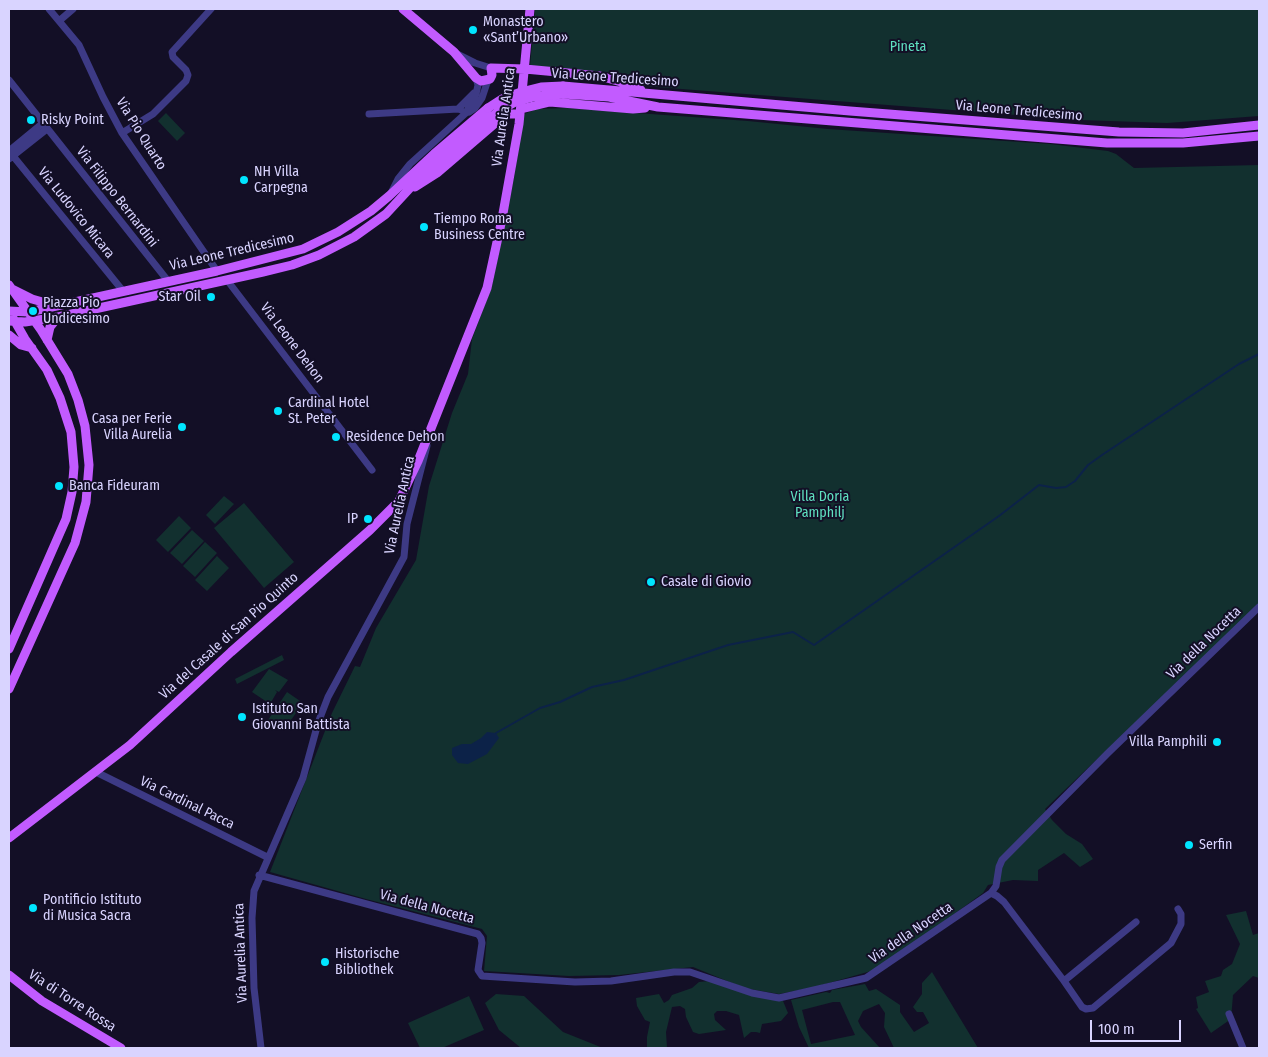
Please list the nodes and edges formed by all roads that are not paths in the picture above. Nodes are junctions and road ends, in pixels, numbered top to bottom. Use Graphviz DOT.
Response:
graph roads {
  1 [pos="49,9"];
  2 [pos="73,9"];
  3 [pos="211,9"];
  4 [pos="403,9"];
  5 [pos="530,9"];
  6 [pos="59,21"];
  7 [pos="454,52"];
  8 [pos="491,68"];
  9 [pos="525,69"];
  10 [pos="476,78"];
  11 [pos="9,80"];
  12 [pos="488,80"];
  13 [pos="478,90"];
  14 [pos="563,90"];
  15 [pos="648,93"];
  16 [pos="658,108"];
  17 [pos="458,109"];
  18 [pos="520,111"];
  19 [pos="466,113"];
  20 [pos="369,114"];
  21 [pos="1259,125"];
  22 [pos="45,126"];
  23 [pos="122,133"];
  24 [pos="1259,136"];
  25 [pos="10,154"];
  26 [pos="408,191"];
  27 [pos="390,196"];
  28 [pos="217,271"];
  29 [pos="228,280"];
  30 [pos="168,281"];
  31 [pos="10,287"];
  32 [pos="123,291"];
  33 [pos="56,306"];
  34 [pos="9,311"];
  35 [pos="28,312"];
  36 [pos="58,317"];
  37 [pos="34,321"];
  38 [pos="12,322"];
  39 [pos="9,335"];
  40 [pos="47,340"];
  41 [pos="32,348"];
  42 [pos="432,426"];
  43 [pos="372,470"];
  44 [pos="399,501"];
  45 [pos="407,524"];
  46 [pos="1259,607"];
  47 [pos="9,649"];
  48 [pos="9,689"];
  49 [pos="96,772"];
  50 [pos="9,838"];
  51 [pos="267,857"];
  52 [pos="259,875"];
  53 [pos="990,893"];
  54 [pos="1178,909"];
  55 [pos="1136,922"];
  56 [pos="9,975"];
  57 [pos="1064,981"];
  58 [pos="1229,1014"];
  59 [pos="121,1048"];
  60 [pos="261,1048"];
  61 [pos="1243,1048"];
  1 -- 6 [label="street, Via Pio Quarto"];
  2 -- 6 [label="street"];
  3 -- 23 [label="street"];
  4 -- 7 [label="main road"];
  5 -- 9 [label="main road, Via Aurelia Antica"];
  6 -- 23 [label="street, Via Pio Quarto"];
  7 -- 8 [label="street"];
  7 -- 10 [label="main road"];
  8 -- 9 [label="main road"];
  8 -- 12 [label="main road"];
  9 -- 15 [label="main road"];
  9 -- 18 [label="main road, Via Aurelia Antica"];
  10 -- 12 [label="main road"];
  10 -- 13 [label="street"];
  11 -- 22 [label="street, Via Filippo Bernardini"];
  12 -- 19 [label="street"];
  13 -- 17 [label="street"];
  13 -- 19 [label="street"];
  14 -- 15 [label="main road, Via Leone Tredicesimo"];
  14 -- 16 [label="main road, Via Leone Tredicesimo"];
  14 -- 26 [label="main road, Via Leone Tredicesimo, bridge"];
  14 -- 27 [label="main road, Via Leone Tredicesimo, bridge"];
  15 -- 21 [label="main road, Via Leone Tredicesimo"];
  16 -- 18 [label="main road"];
  16 -- 24 [label="main road, Via Leone Tredicesimo"];
  17 -- 19 [label="street"];
  17 -- 20 [label="street"];
  18 -- 26 [label="main road"];
  18 -- 42 [label="main road, Via Aurelia Antica"];
  19 -- 27 [label="street"];
  22 -- 25 [label="street"];
  22 -- 30 [label="street, Via Filippo Bernardini"];
  23 -- 28 [label="street, Via Pio Quarto"];
  25 -- 32 [label="street, Via Ludovico Micara"];
  26 -- 29 [label="main road, Via Leone Tredicesimo"];
  27 -- 28 [label="main road, Via Leone Tredicesimo"];
  28 -- 30 [label="main road, Via Leone Tredicesimo"];
  29 -- 36 [label="main road, Via Leone Tredicesimo"];
  29 -- 43 [label="street, Via Leone Dehon"];
  30 -- 32 [label="main road, Via Leone Tredicesimo"];
  31 -- 33 [label="main road"];
  31 -- 35 [label="main road"];
  32 -- 33 [label="main road, Via Leone Tredicesimo"];
  33 -- 35 [label="main road, Via Leone Tredicesimo"];
  34 -- 35 [label="main road, Via Leone Tredicesimo"];
  34 -- 38 [label="main road"];
  35 -- 37 [label="main road"];
  36 -- 37 [label="main road, Via Leone Tredicesimo"];
  36 -- 40 [label="main road"];
  37 -- 38 [label="main road, Via Leone Tredicesimo"];
  37 -- 40 [label="main road"];
  38 -- 41 [label="main road"];
  39 -- 41 [label="main road"];
  40 -- 48 [label="main road"];
  41 -- 47 [label="main road"];
  42 -- 44 [label="main road, Via del Casale di San Pio Quinto"];
  42 -- 45 [label="street, Via Aurelia Antica"];
  44 -- 45 [label="street"];
  44 -- 49 [label="main road, Via del Casale di San Pio Quinto"];
  45 -- 51 [label="street, Via Aurelia Antica"];
  46 -- 53 [label="street, Via della Nocetta"];
  49 -- 50 [label="main road, Via del Casale di San Pio Quinto"];
  49 -- 51 [label="street, Via Cardinal Pacca"];
  51 -- 52 [label="street, Via Aurelia Antica"];
  52 -- 53 [label="street, Via della Nocetta"];
  52 -- 60 [label="street, Via Aurelia Antica"];
  53 -- 57 [label="street"];
  54 -- 57 [label="street"];
  55 -- 57 [label="street"];
  56 -- 59 [label="main road, Via di Torre Rossa"];
  58 -- 61 [label="street"];
}
